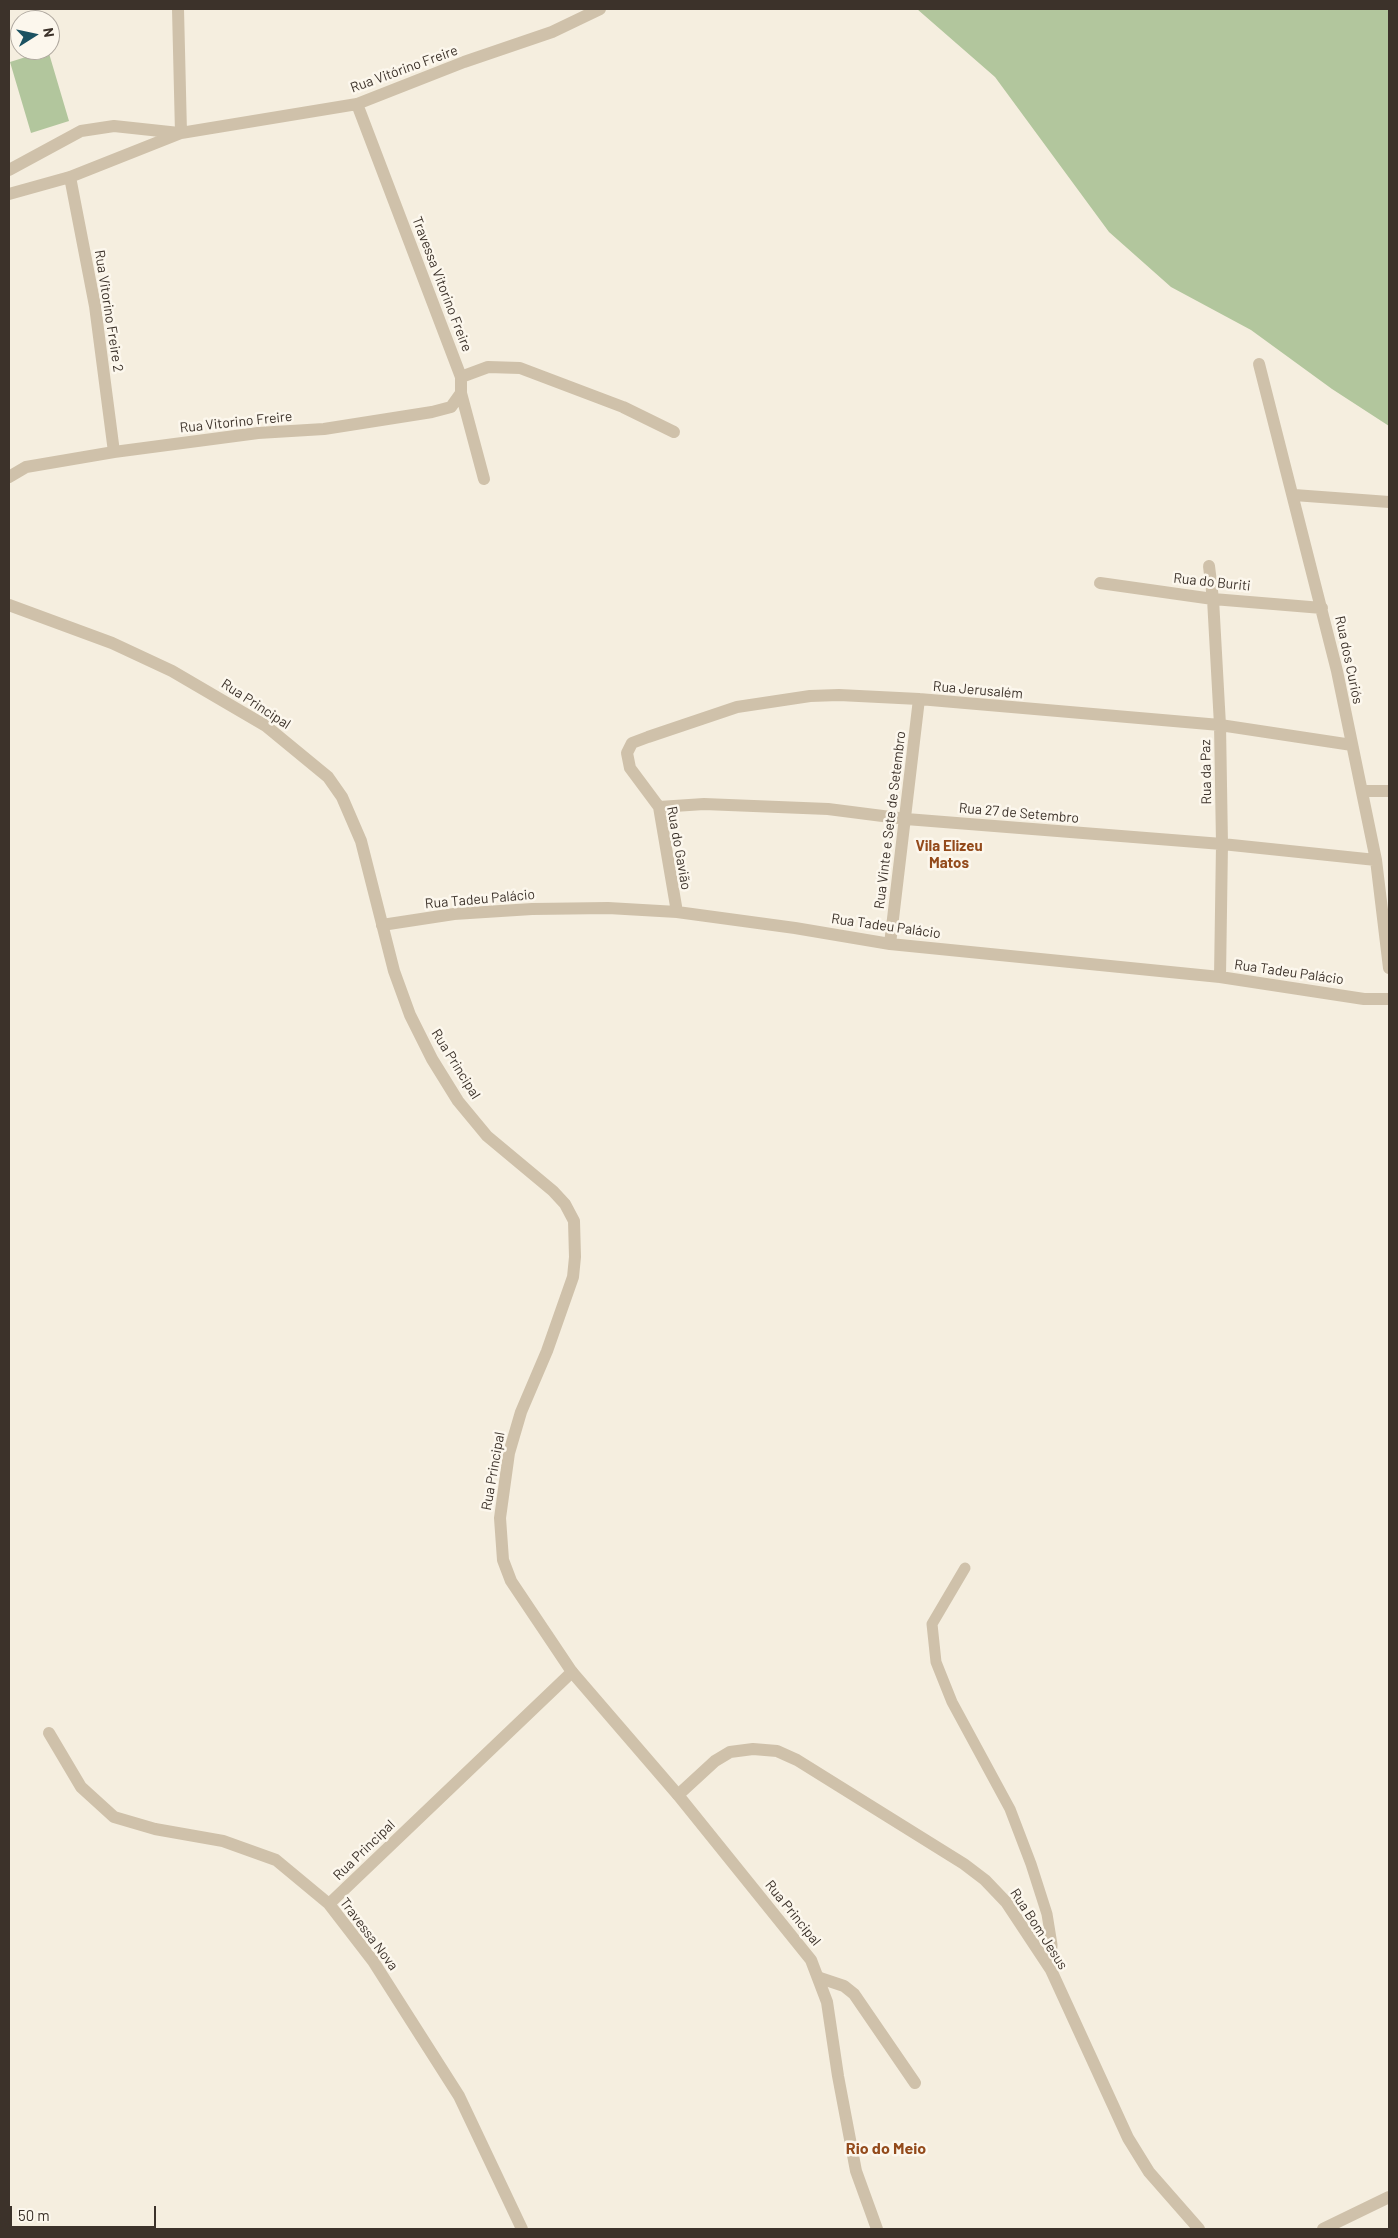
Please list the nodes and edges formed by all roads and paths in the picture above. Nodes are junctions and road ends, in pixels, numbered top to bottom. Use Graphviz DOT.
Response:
graph roads {
  1 [pos="178,9"];
  2 [pos="600,9"];
  3 [pos="357,104"];
  4 [pos="181,133"];
  5 [pos="9,170"];
  6 [pos="70,177"];
  7 [pos="9,194"];
  8 [pos="1259,364"];
  9 [pos="461,377"];
  10 [pos="461,393"];
  11 [pos="674,432"];
  12 [pos="114,452"];
  13 [pos="9,477"];
  14 [pos="484,479"];
  15 [pos="1294,495"];
  16 [pos="1389,502"];
  17 [pos="1209,566"];
  18 [pos="1100,583"];
  19 [pos="1213,599"];
  20 [pos="9,605"];
  21 [pos="1322,608"];
  22 [pos="919,699"];
  23 [pos="1220,725"];
  24 [pos="1352,745"];
  25 [pos="630,768"];
  26 [pos="1362,791"];
  27 [pos="1389,791"];
  28 [pos="659,807"];
  29 [pos="906,819"];
  30 [pos="1222,844"];
  31 [pos="1376,860"];
  32 [pos="677,912"];
  33 [pos="382,925"];
  34 [pos="890,944"];
  35 [pos="1389,968"];
  36 [pos="1220,977"];
  37 [pos="1388,997"];
  38 [pos="965,1568"];
  39 [pos="572,1672"];
  40 [pos="49,1733"];
  41 [pos="678,1794"];
  42 [pos="329,1904"];
  43 [pos="1051,1970"];
  44 [pos="820,1978"];
  45 [pos="915,2083"];
  46 [pos="1389,2197"];
  47 [pos="522,2229"];
  48 [pos="877,2229"];
  49 [pos="1199,2229"];
  50 [pos="1323,2229"];
  1 -- 4 [label="street"];
  2 -- 3 [label="street, Rua Vitórino Freire"];
  3 -- 4 [label="street, Rua Vitórino Freire"];
  3 -- 9 [label="street, Travessa Vitorino Freire"];
  4 -- 5 [label="street, Rua Vitórino Freire"];
  4 -- 6 [label="street, Rua Vitórino Freire"];
  6 -- 7 [label="street, Rua Vitórino Freire"];
  6 -- 12 [label="street, Rua Vitorino Freire 2"];
  8 -- 15 [label="street, Rua dos Curiós"];
  9 -- 10 [label="street, Travessa Vitorino Freire"];
  9 -- 11 [label="street"];
  10 -- 12 [label="street, Rua Vitorino Freire"];
  10 -- 14 [label="street, Travessa Vitorino Freire"];
  12 -- 13 [label="street, Rua Vitorino Freire"];
  15 -- 16 [label="street"];
  15 -- 21 [label="street, Rua dos Curiós"];
  17 -- 19 [label="street, Rua da Paz"];
  18 -- 19 [label="street, Rua do Buriti"];
  19 -- 21 [label="street, Rua do Buriti"];
  19 -- 23 [label="street, Rua da Paz"];
  20 -- 33 [label="street, Rua Principal"];
  21 -- 24 [label="street, Rua dos Curiós"];
  22 -- 23 [label="street, Rua Jerusalém"];
  22 -- 25 [label="street, Rua Jerusalém"];
  22 -- 29 [label="street, Rua Vinte e Sete de Setembro"];
  23 -- 24 [label="street, Rua Jerusalém"];
  23 -- 30 [label="street, Rua da Paz"];
  24 -- 26 [label="street, Rua dos Curiós"];
  25 -- 28 [label="street, Rua do Gavião"];
  26 -- 27 [label="street"];
  26 -- 31 [label="street, Rua dos Curiós"];
  28 -- 29 [label="street, Rua 27 de Setembro"];
  28 -- 32 [label="street, Rua do Gavião"];
  29 -- 30 [label="street, Rua 27 de Setembro"];
  29 -- 34 [label="street, Rua Vinte e Sete de Setembro"];
  30 -- 31 [label="street, Rua 27 de Setembro"];
  30 -- 36 [label="street, Rua da Paz"];
  31 -- 35 [label="street, Rua dos Curiós"];
  32 -- 33 [label="street, Rua Tadeu Palácio"];
  32 -- 34 [label="street, Rua Tadeu Palácio"];
  33 -- 39 [label="street, Rua Principal"];
  34 -- 36 [label="street, Rua Tadeu Palácio"];
  36 -- 37 [label="street, Rua Tadeu Palácio"];
  38 -- 43 [label="lane"];
  39 -- 41 [label="street, Rua Principal"];
  39 -- 42 [label="street, Rua Principal"];
  40 -- 42 [label="street, Travessa Nova"];
  41 -- 43 [label="street, Rua Bom Jesus"];
  41 -- 44 [label="street, Rua Principal"];
  42 -- 47 [label="street, Travessa Nova"];
  43 -- 49 [label="street, Rua Bom Jesus"];
  44 -- 45 [label="street"];
  44 -- 48 [label="street, Rua Principal"];
  46 -- 50 [label="street"];
}
